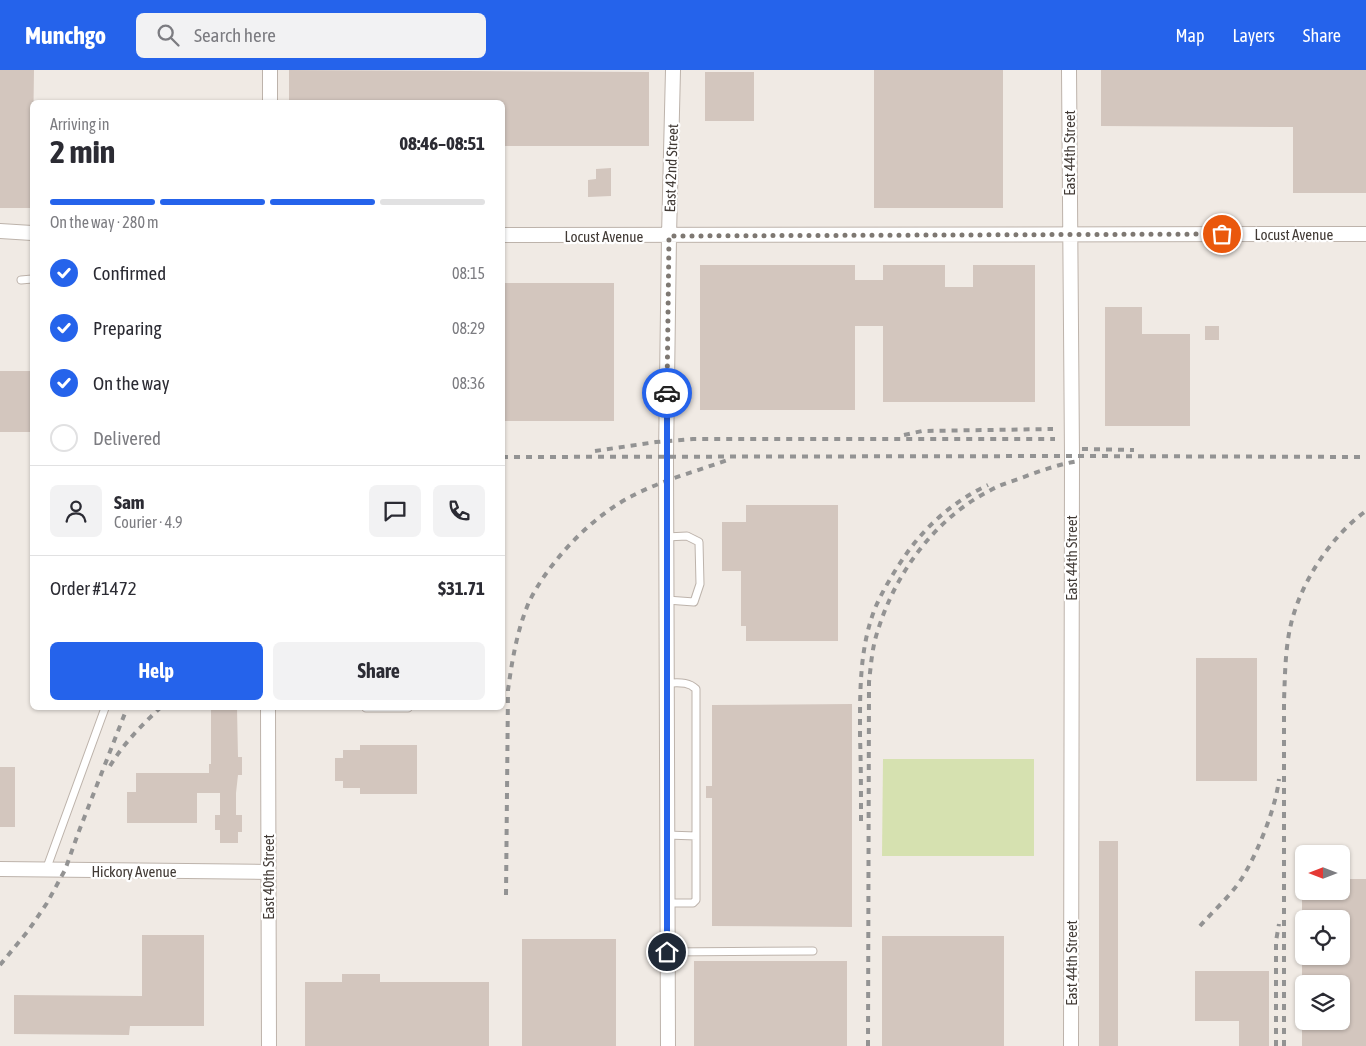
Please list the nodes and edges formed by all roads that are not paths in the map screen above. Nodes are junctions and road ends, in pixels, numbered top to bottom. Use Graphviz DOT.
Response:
graph roads {
  1 [pos="270,70"];
  2 [pos="674,70"];
  3 [pos="1069,70"];
  4 [pos="270,100"];
  5 [pos="0,231"];
  6 [pos="30,233"];
  7 [pos="1070,234"];
  8 [pos="1366,234"];
  9 [pos="505,235"];
  10 [pos="669,236"];
  11 [pos="30,279"];
  12 [pos="20,280"];
  13 [pos="666,537"];
  14 [pos="667,600"];
  15 [pos="667,683"];
  16 [pos="104,710"];
  17 [pos="268,710"];
  18 [pos="667,835"];
  19 [pos="696,836"];
  20 [pos="0,869"];
  21 [pos="46,870"];
  22 [pos="268,872"];
  23 [pos="667,903"];
  24 [pos="813,951"];
  25 [pos="667,952"];
  26 [pos="269,1046"];
  27 [pos="668,1046"];
  28 [pos="1071,1046"];
  1 -- 4 [label="street"];
  2 -- 10 [label="street, East 42nd Street"];
  3 -- 7 [label="street, East 44th Street"];
  5 -- 6 [label="street"];
  7 -- 8 [label="street, Locust Avenue"];
  7 -- 10 [label="street, Locust Avenue"];
  7 -- 28 [label="street, East 44th Street"];
  9 -- 10 [label="street, Locust Avenue"];
  10 -- 13 [label="street, East 42nd Street"];
  11 -- 12 [label="lane"];
  13 -- 14 [label="street, East 42nd Street"];
  13 -- 14 [label="lane"];
  14 -- 15 [label="street, East 42nd Street"];
  15 -- 18 [label="street, East 42nd Street"];
  15 -- 19 [label="lane"];
  16 -- 21 [label="lane"];
  17 -- 22 [label="street, East 40th Street"];
  18 -- 19 [label="lane"];
  18 -- 23 [label="street, East 42nd Street"];
  19 -- 23 [label="lane"];
  20 -- 21 [label="street, Hickory Avenue"];
  21 -- 22 [label="street, Hickory Avenue"];
  22 -- 26 [label="street, East 40th Street"];
  23 -- 25 [label="street, East 42nd Street"];
  24 -- 25 [label="lane"];
  25 -- 27 [label="street, East 42nd Street"];
}
